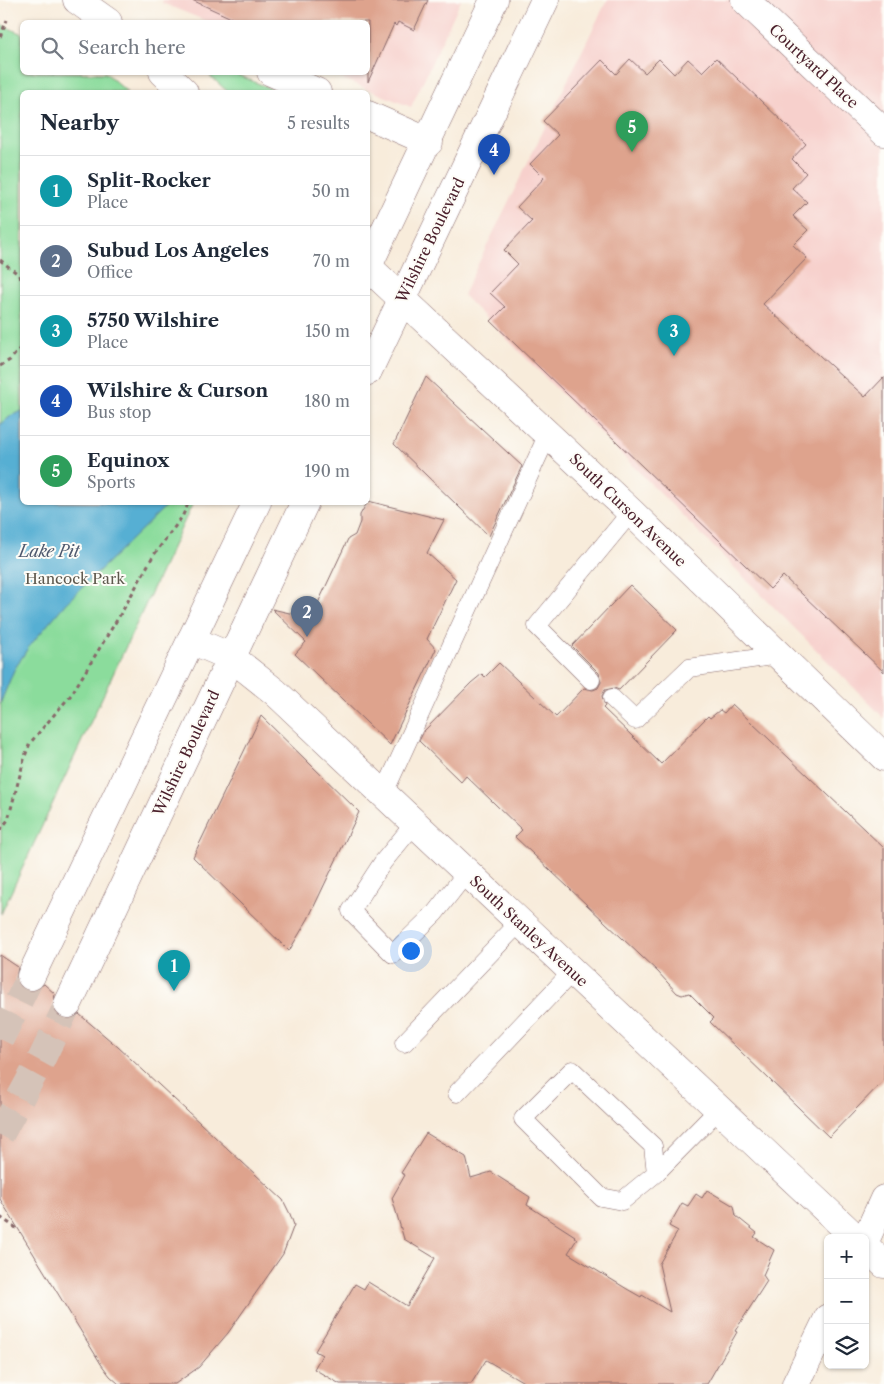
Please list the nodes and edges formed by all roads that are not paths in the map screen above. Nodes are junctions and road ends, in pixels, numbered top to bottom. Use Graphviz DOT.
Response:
graph roads {
  1 [pos="77,0"];
  2 [pos="494,0"];
  3 [pos="545,0"];
  4 [pos="745,0"];
  5 [pos="105,20"];
  6 [pos="165,75"];
  7 [pos="278,75"];
  8 [pos="182,90"];
  9 [pos="312,90"];
  10 [pos="370,116"];
  11 [pos="884,132"];
  12 [pos="428,142"];
  13 [pos="370,262"];
  14 [pos="370,268"];
  15 [pos="402,298"];
  16 [pos="370,367"];
  17 [pos="548,434"];
  18 [pos="257,505"];
  19 [pos="304,505"];
  20 [pos="631,512"];
  21 [pos="191,640"];
  22 [pos="779,654"];
  23 [pos="231,657"];
  24 [pos="591,680"];
  25 [pos="612,698"];
  26 [pos="884,756"];
  27 [pos="384,793"];
  28 [pos="415,823"];
  29 [pos="467,872"];
  30 [pos="520,922"];
  31 [pos="573,971"];
  32 [pos="31,976"];
  33 [pos="68,1004"];
  34 [pos="404,1043"];
  35 [pos="457,1093"];
  36 [pos="719,1109"];
  37 [pos="656,1173"];
  38 [pos="884,1199"];
  39 [pos="852,1234"];
  40 [pos="868,1234"];
  41 [pos="869,1250"];
  42 [pos="884,1264"];
  43 [pos="825,1324"];
  44 [pos="796,1384"];
  1 -- 5 [label="street"];
  2 -- 12 [label="street"];
  3 -- 15 [label="street, Wilshire Boulevard"];
  4 -- 11 [label="street, Courtyard Place"];
  6 -- 8 [label="street"];
  7 -- 9 [label="street"];
  10 -- 12 [label="street"];
  12 -- 13 [label="street"];
  14 -- 15 [label="street, South Curson Avenue"];
  15 -- 16 [label="street, Wilshire Boulevard"];
  15 -- 17 [label="street, South Curson Avenue"];
  17 -- 20 [label="street, South Curson Avenue"];
  17 -- 27 [label="lane"];
  18 -- 21 [label="street"];
  19 -- 23 [label="street, Wilshire Boulevard"];
  20 -- 22 [label="street, South Curson Avenue"];
  20 -- 24 [label="lane"];
  21 -- 23 [label="street, South Stanley Avenue"];
  21 -- 32 [label="street"];
  22 -- 25 [label="lane"];
  22 -- 26 [label="street, South Curson Avenue"];
  23 -- 27 [label="street, South Stanley Avenue"];
  23 -- 33 [label="street, Wilshire Boulevard"];
  27 -- 28 [label="street, South Stanley Avenue"];
  28 -- 29 [label="street, South Stanley Avenue"];
  28 -- 29 [label="lane"];
  29 -- 30 [label="street, South Stanley Avenue"];
  30 -- 31 [label="street, South Stanley Avenue"];
  30 -- 34 [label="lane"];
  31 -- 35 [label="lane"];
  31 -- 36 [label="street, South Stanley Avenue"];
  36 -- 37 [label="lane"];
  36 -- 39 [label="street, South Stanley Avenue"];
  37 -- 37 [label="lane"];
  38 -- 40 [label="street"];
  41 -- 42 [label="street"];
  43 -- 44 [label="street"];
}
